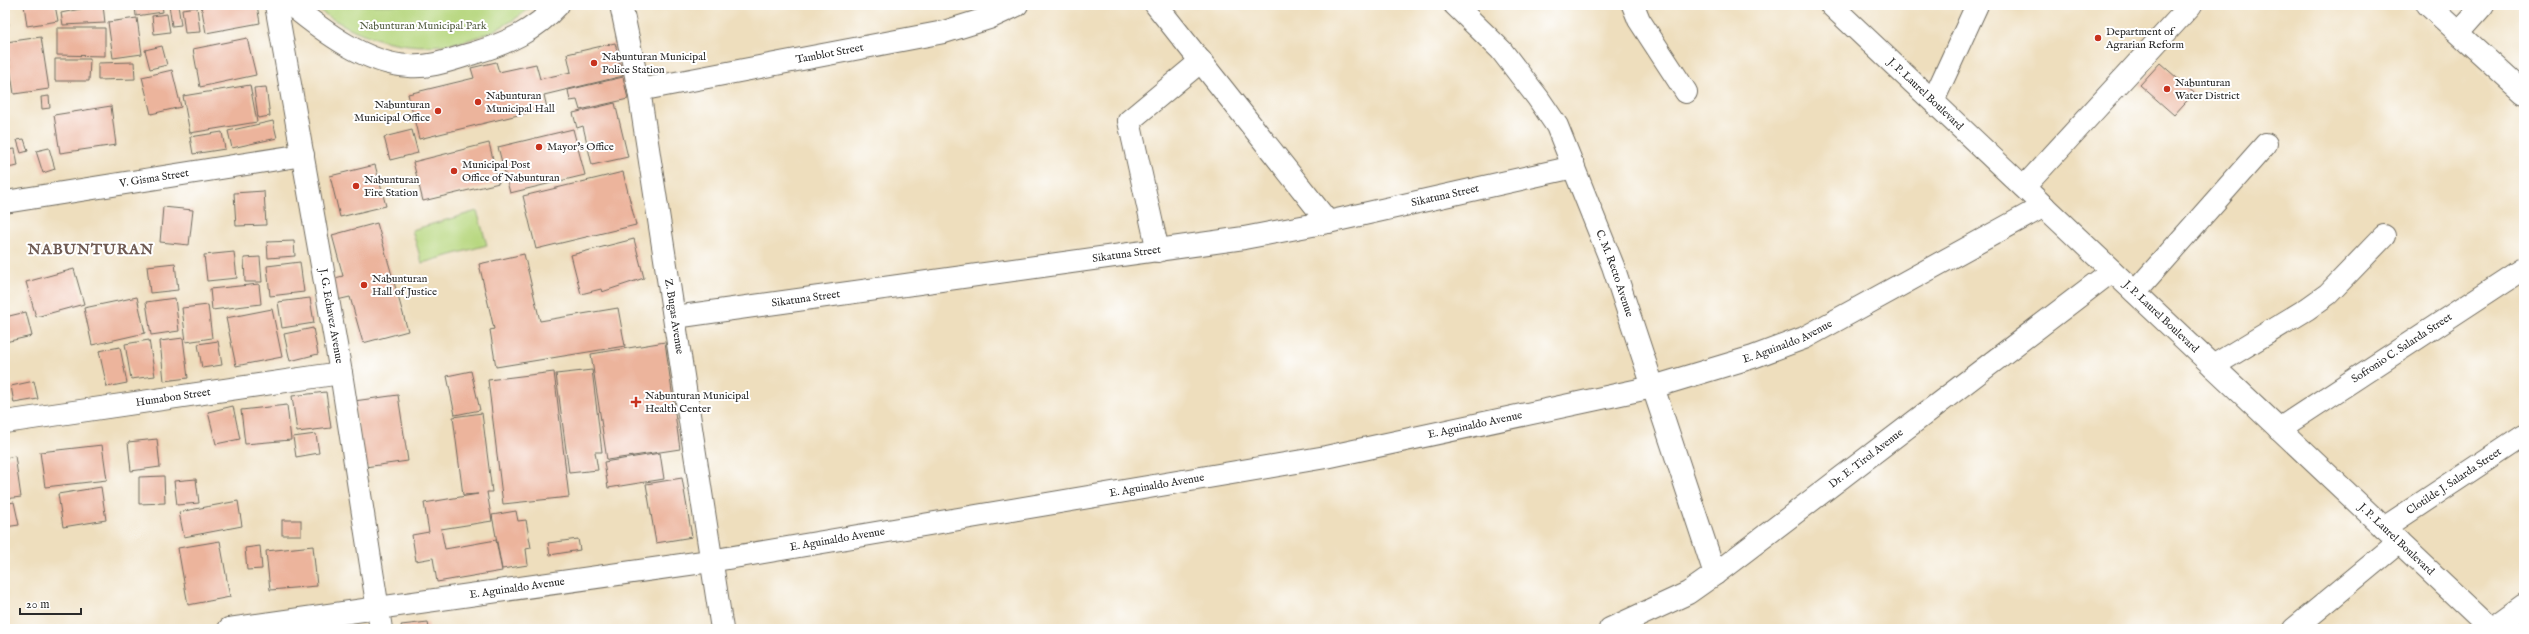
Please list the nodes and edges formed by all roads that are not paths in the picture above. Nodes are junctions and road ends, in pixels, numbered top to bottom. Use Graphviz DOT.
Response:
graph roads {
  1 [pos="276,5"];
  2 [pos="291,5"];
  3 [pos="558,5"];
  4 [pos="621,5"];
  5 [pos="1017,5"];
  6 [pos="1156,5"];
  7 [pos="1455,5"];
  8 [pos="1633,5"];
  9 [pos="1831,5"];
  10 [pos="1978,5"];
  11 [pos="2191,5"];
  12 [pos="2428,5"];
  13 [pos="2483,5"];
  14 [pos="2459,32"];
  15 [pos="1201,62"];
  16 [pos="640,90"];
  17 [pos="1686,92"];
  18 [pos="2524,93"];
  19 [pos="1933,101"];
  20 [pos="2266,144"];
  21 [pos="303,155"];
  22 [pos="1574,167"];
  23 [pos="2024,187"];
  24 [pos="5,202"];
  25 [pos="2044,206"];
  26 [pos="1328,222"];
  27 [pos="2384,236"];
  28 [pos="1158,251"];
  29 [pos="2524,268"];
  30 [pos="2112,271"];
  31 [pos="2135,292"];
  32 [pos="675,317"];
  33 [pos="2213,366"];
  34 [pos="341,373"];
  35 [pos="1653,387"];
  36 [pos="5,422"];
  37 [pos="2279,429"];
  38 [pos="2524,435"];
  39 [pos="2392,535"];
  40 [pos="710,561"];
  41 [pos="1716,574"];
  42 [pos="2524,605"];
  43 [pos="379,618"];
  44 [pos="229,629"];
  45 [pos="722,629"];
  46 [pos="1610,629"];
  47 [pos="2294,629"];
  48 [pos="2491,629"];
  1 -- 21 [label="street, J. G. Echavez Avenue"];
  2 -- 3 [label="street"];
  4 -- 16 [label="street, Z. Bugas Avenue"];
  5 -- 16 [label="street, Tamblot Street"];
  6 -- 15 [label="street"];
  7 -- 22 [label="street, C. M. Recto Avenue"];
  8 -- 17 [label="street"];
  9 -- 19 [label="street, J. P. Laurel Boulevard"];
  10 -- 19 [label="street"];
  11 -- 23 [label="street"];
  12 -- 14 [label="street"];
  13 -- 14 [label="street"];
  14 -- 18 [label="street"];
  15 -- 26 [label="street"];
  15 -- 28 [label="street"];
  16 -- 32 [label="street, Z. Bugas Avenue"];
  19 -- 23 [label="street, J. P. Laurel Boulevard"];
  20 -- 31 [label="street"];
  21 -- 24 [label="street, V. Gisma Street"];
  21 -- 34 [label="street, J. G. Echavez Avenue"];
  22 -- 26 [label="street, Sikatuna Street"];
  22 -- 35 [label="street, C. M. Recto Avenue"];
  23 -- 25 [label="street, J. P. Laurel Boulevard"];
  25 -- 30 [label="street, J. P. Laurel Boulevard"];
  25 -- 35 [label="street, E. Aguinaldo Avenue"];
  26 -- 28 [label="street, Sikatuna Street"];
  27 -- 33 [label="street"];
  28 -- 32 [label="street, Sikatuna Street"];
  29 -- 37 [label="street, Sofronio C. Salarda Street"];
  30 -- 31 [label="street, J. P. Laurel Boulevard"];
  30 -- 41 [label="street, Dr. E. Tirol Avenue"];
  31 -- 33 [label="street, J. P. Laurel Boulevard"];
  32 -- 40 [label="street, Z. Bugas Avenue"];
  33 -- 37 [label="street, J. P. Laurel Boulevard"];
  34 -- 36 [label="street, Humabon Street"];
  34 -- 43 [label="street, J. G. Echavez Avenue"];
  35 -- 40 [label="street, E. Aguinaldo Avenue"];
  35 -- 41 [label="street, C. M. Recto Avenue"];
  37 -- 39 [label="street, J. P. Laurel Boulevard"];
  38 -- 39 [label="street, Clotilde J. Salarda Street"];
  39 -- 47 [label="street, Clotilde J. Salarda Street"];
  39 -- 48 [label="street, J. P. Laurel Boulevard"];
  40 -- 43 [label="street, E. Aguinaldo Avenue"];
  40 -- 45 [label="street, Z. Bugas Avenue"];
  41 -- 46 [label="street, Dr. E. Tirol Avenue"];
  42 -- 48 [label="street"];
  43 -- 44 [label="street, E. Aguinaldo Avenue"];
}
